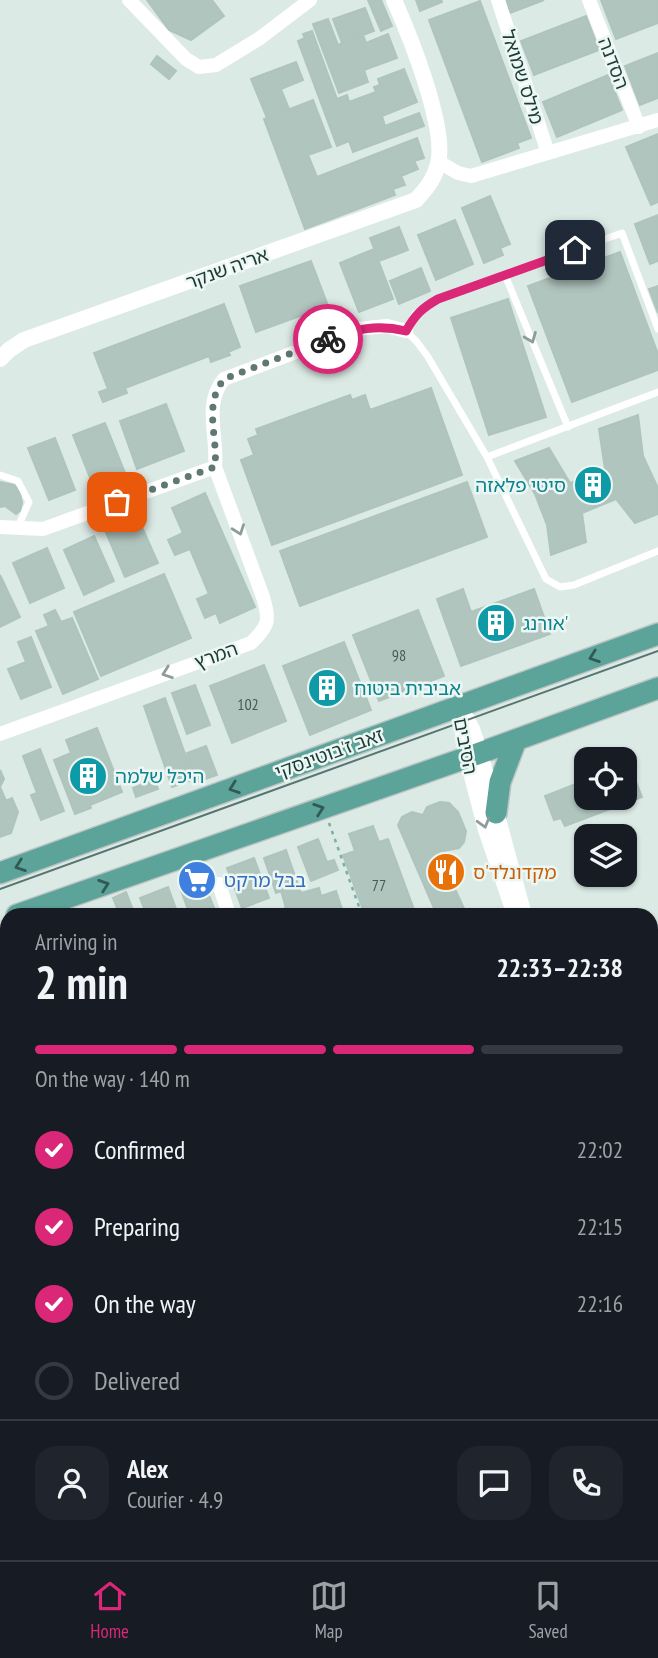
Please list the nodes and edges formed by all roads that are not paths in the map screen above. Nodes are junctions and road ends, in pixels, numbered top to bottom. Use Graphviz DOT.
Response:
graph roads {
  1 [pos="129,0"];
  2 [pos="310,0"];
  3 [pos="498,0"];
  4 [pos="589,0"];
  5 [pos="398,4"];
  6 [pos="658,120"];
  7 [pos="639,127"];
  8 [pos="548,153"];
  9 [pos="439,162"];
  10 [pos="505,275"];
  11 [pos="658,330"];
  12 [pos="406,331"];
  13 [pos="0,359"];
  14 [pos="658,392"];
  15 [pos="568,426"];
  16 [pos="487,457"];
  17 [pos="215,467"];
  18 [pos="0,475"];
  19 [pos="0,527"];
  20 [pos="18,529"];
  21 [pos="658,551"];
  22 [pos="658,634"];
  23 [pos="658,688"];
  24 [pos="459,705"];
  25 [pos="0,734"];
  26 [pos="516,740"];
  27 [pos="473,755"];
  28 [pos="496,813"];
  29 [pos="0,873"];
  30 [pos="219,884"];
  31 [pos="37,908"];
  32 [pos="227,908"];
  33 [pos="514,908"];
  34 [pos="522,908"];
  1 -- 2 [label="street"];
  3 -- 8 [label="street, מילס שמואל"];
  4 -- 7 [label="street, הסדנה"];
  5 -- 9 [label="street, אריה שנקר"];
  6 -- 7 [label="street"];
  7 -- 8 [label="street"];
  8 -- 9 [label="street"];
  9 -- 13 [label="street, אריה שנקר"];
  10 -- 11 [label="lane"];
  10 -- 12 [label="lane"];
  10 -- 15 [label="lane, one-way"];
  12 -- 16 [label="lane"];
  12 -- 17 [label="street, המרץ"];
  14 -- 15 [label="lane"];
  15 -- 16 [label="lane"];
  16 -- 21 [label="lane"];
  17 -- 20 [label="street"];
  17 -- 25 [label="street, המרץ, one-way"];
  18 -- 20 [label="lane"];
  19 -- 20 [label="street"];
  22 -- 24 [label="main road, זאב ז'בוטינסקי, one-way"];
  23 -- 26 [label="main road"];
  24 -- 27 [label="street, הסיבים"];
  24 -- 29 [label="main road, זאב ז'בוטינסקי, one-way"];
  26 -- 27 [label="main road"];
  26 -- 28 [label="main road"];
  27 -- 28 [label="street, הסיבים"];
  31 -- 27 [label="main road, one-way"];
  27 -- 33 [label="street, הסיבים, one-way"];
  28 -- 34 [label="street, הסיבים"];
  30 -- 32 [label="street"];
}
